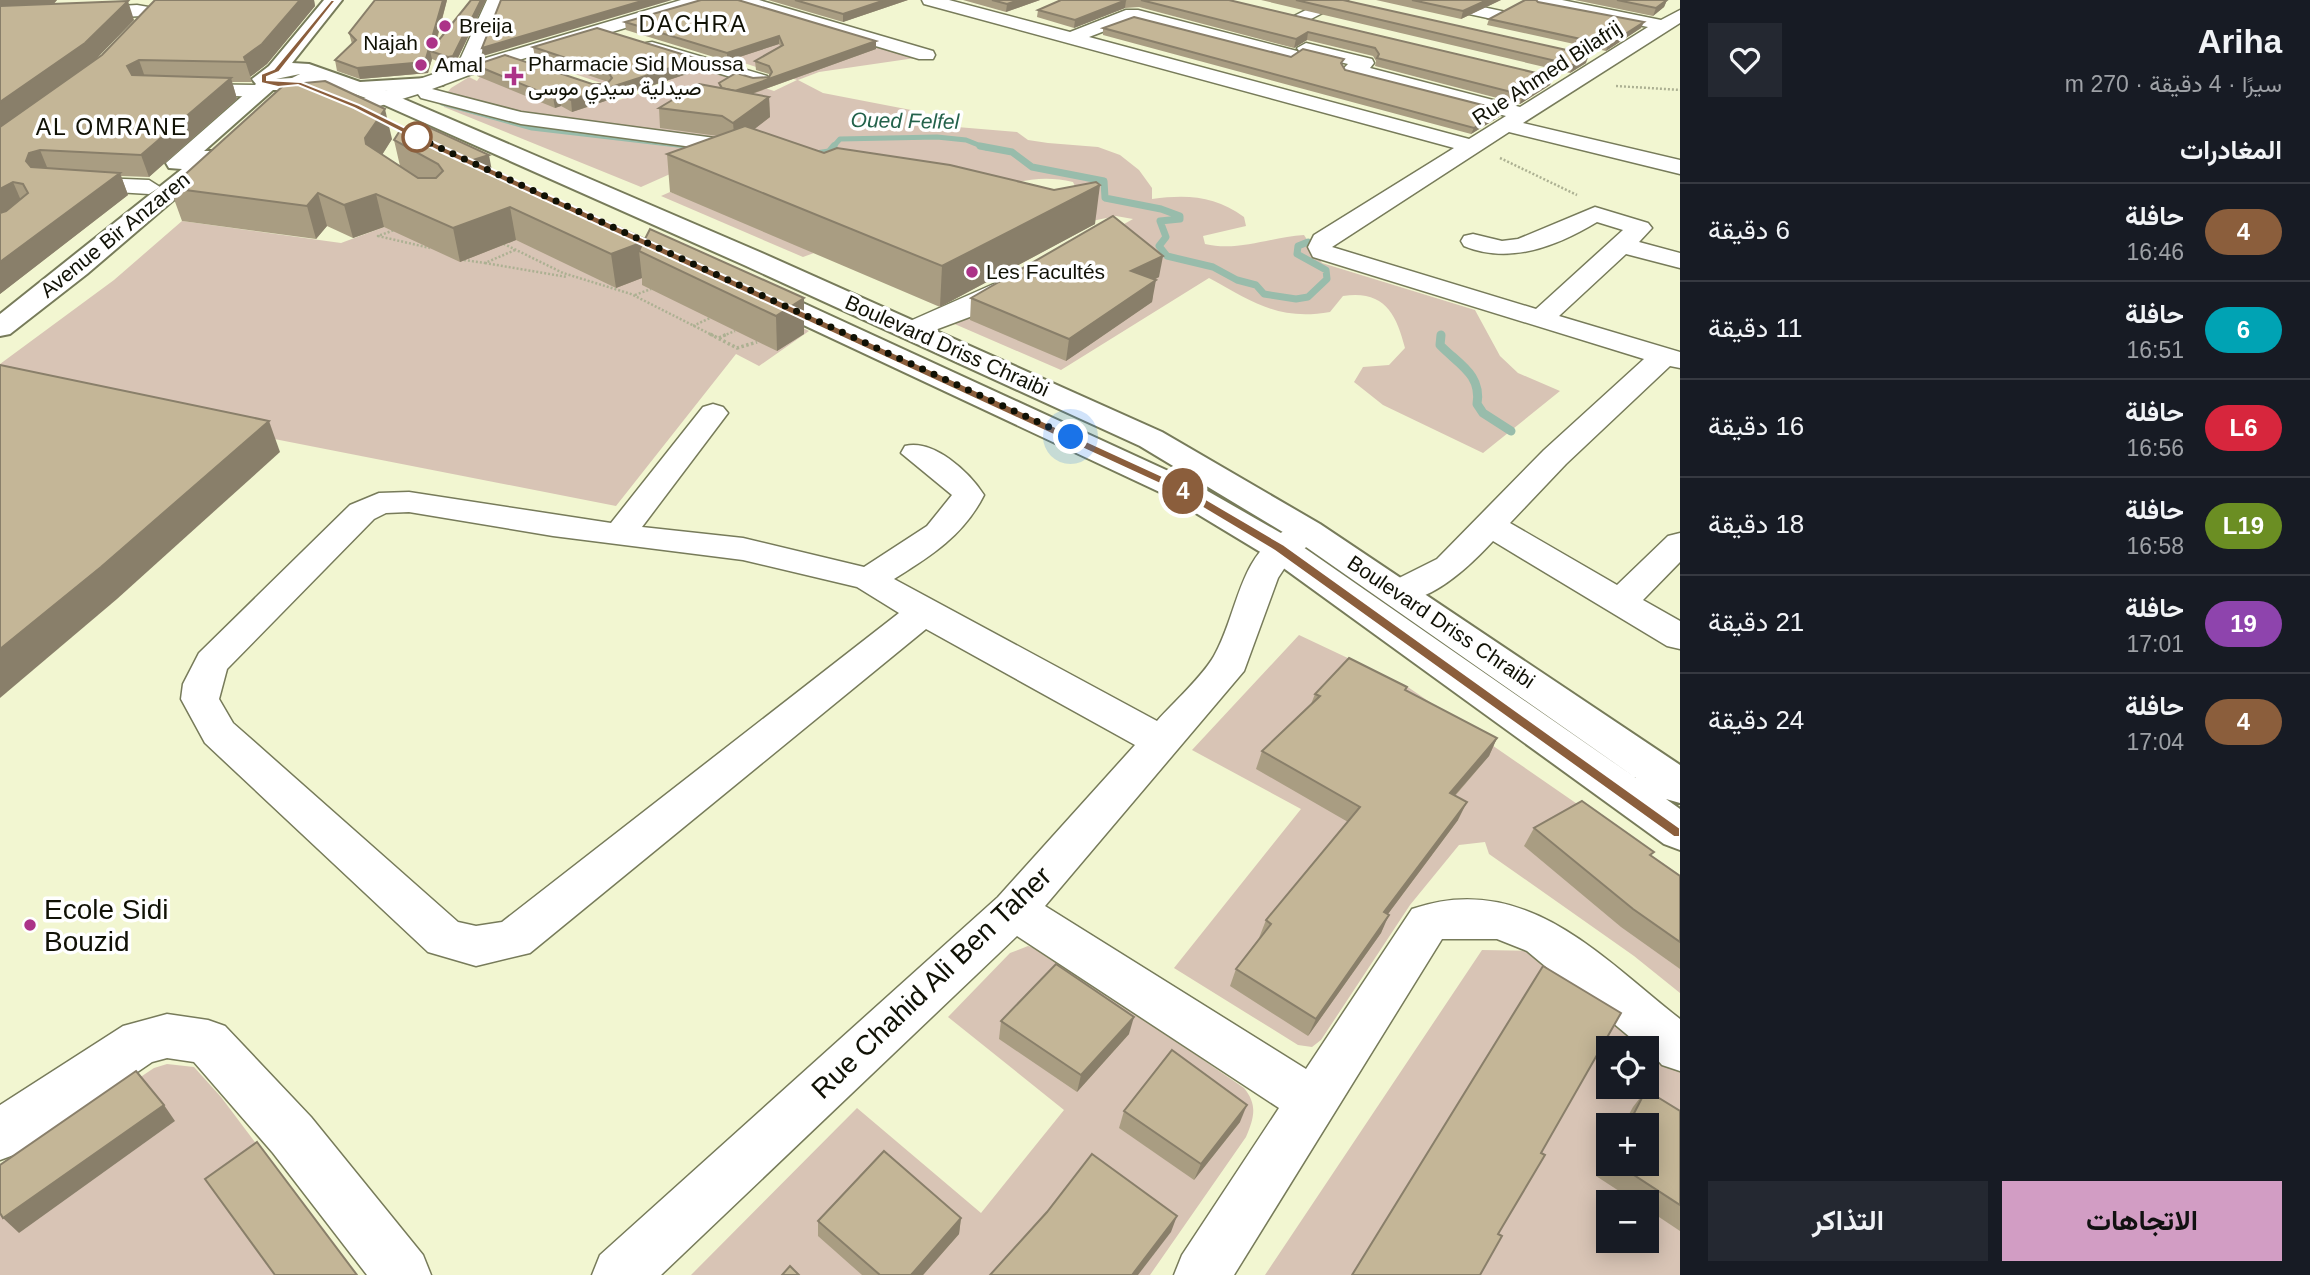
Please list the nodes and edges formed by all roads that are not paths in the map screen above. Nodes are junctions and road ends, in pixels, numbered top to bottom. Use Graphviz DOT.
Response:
graph roads {
  1 [pos="500,0"];
  2 [pos="699,0"];
  3 [pos="741,0"];
  4 [pos="930,0"];
  5 [pos="1110,0"];
  6 [pos="1427,0"];
  7 [pos="1520,0"];
  8 [pos="1537,0"];
  9 [pos="342,1"];
  10 [pos="1346,1"];
  11 [pos="1040,8"];
  12 [pos="1676,8"];
  13 [pos="1278,12"];
  14 [pos="1132,14"];
  15 [pos="1490,14"];
  16 [pos="1301,17"];
  17 [pos="0,18"];
  18 [pos="1005,21"];
  19 [pos="1662,25"];
  20 [pos="1462,28"];
  21 [pos="1566,30"];
  22 [pos="601,31"];
  23 [pos="1071,38"];
  24 [pos="1604,39"];
  25 [pos="1630,44"];
  26 [pos="1298,52"];
  27 [pos="1582,54"];
  28 [pos="926,55"];
  29 [pos="507,57"];
  30 [pos="111,59"];
  31 [pos="1609,60"];
  32 [pos="542,69"];
  33 [pos="1353,69"];
  34 [pos="1548,77"];
  35 [pos="760,80"];
  36 [pos="1578,81"];
  37 [pos="1237,82"];
  38 [pos="308,83"];
  39 [pos="176,86"];
  40 [pos="439,87"];
  41 [pos="1297,98"];
  42 [pos="1516,120"];
  43 [pos="715,144"];
  44 [pos="1475,147"];
  45 [pos="1680,167"];
  46 [pos="57,187"];
  47 [pos="149,187"];
  48 [pos="1473,241"];
  49 [pos="1622,245"];
  50 [pos="1680,261"];
  51 [pos="1030,273"];
  52 [pos="0,304"];
  53 [pos="1541,318"];
  54 [pos="0,328"];
  55 [pos="911,331"];
  56 [pos="1672,358"];
  57 [pos="713,413"];
  58 [pos="916,453"];
  59 [pos="1489,525"];
  60 [pos="620,533"];
  61 [pos="1294,540"];
  62 [pos="1680,542"];
  63 [pos="869,579"];
  64 [pos="1399,592"];
  65 [pos="1619,602"];
  66 [pos="925,612"];
  67 [pos="1680,638"];
  68 [pos="1161,741"];
  69 [pos="1680,787"];
  70 [pos="1680,832"];
  71 [pos="1014,910"];
  72 [pos="1680,1049"];
  73 [pos="1312,1101"];
  74 [pos="0,1135"];
  75 [pos="403,1275"];
  76 [pos="620,1275"];
  77 [pos="1202,1275"];
  1 -- 40 [label="street"];
  2 -- 22 [label="street"];
  3 -- 28 [label="street"];
  4 -- 18 [label="street"];
  5 -- 14 [label="street"];
  6 -- 15 [label="street"];
  7 -- 15 [label="street"];
  8 -- 19 [label="street"];
  9 -- 38 [label="main road, Avenue Bir Anzaren"];
  9 -- 38 [label="main road, Avenue Bir Anzaren"];
  10 -- 16 [label="street"];
  11 -- 18 [label="street"];
  12 -- 19 [label="street, Rue Ahmed Bilafrij"];
  13 -- 16 [label="street"];
  14 -- 23 [label="street"];
  14 -- 26 [label="street"];
  15 -- 20 [label="street"];
  15 -- 21 [label="street"];
  16 -- 26 [label="street"];
  17 -- 30 [label="street"];
  18 -- 23 [label="street"];
  19 -- 25 [label="street, Rue Ahmed Bilafrij"];
  22 -- 29 [label="street"];
  22 -- 35 [label="street"];
  23 -- 37 [label="street"];
  24 -- 25 [label="street"];
  25 -- 31 [label="street, Rue Ahmed Bilafrij"];
  26 -- 33 [label="street"];
  26 -- 37 [label="street"];
  27 -- 31 [label="street"];
  29 -- 32 [label="street"];
  29 -- 40 [label="street"];
  31 -- 36 [label="street, Rue Ahmed Bilafrij"];
  33 -- 41 [label="street"];
  33 -- 42 [label="street"];
  34 -- 36 [label="street"];
  36 -- 42 [label="street, Rue Ahmed Bilafrij"];
  37 -- 41 [label="street"];
  38 -- 39 [label="street"];
  38 -- 40 [label="main road"];
  38 -- 40 [label="main road, Boulevard Driss Chraibi"];
  38 -- 47 [label="main road, Avenue Bir Anzaren"];
  38 -- 54 [label="main road, Avenue Bir Anzaren"];
  38 -- 61 [label="main road, Boulevard Driss Chraibi"];
  40 -- 43 [label="street"];
  40 -- 55 [label="main road, Boulevard Driss Chraibi"];
  41 -- 44 [label="street"];
  42 -- 44 [label="street, Rue Ahmed Bilafrij"];
  42 -- 45 [label="street"];
  44 -- 53 [label="street, Rue Ahmed Bilafrij"];
  46 -- 47 [label="street"];
  47 -- 52 [label="main road, Avenue Bir Anzaren"];
  48 -- 49 [label="street"];
  49 -- 50 [label="street"];
  49 -- 53 [label="street"];
  51 -- 55 [label="street"];
  53 -- 56 [label="street"];
  55 -- 61 [label="main road, Boulevard Driss Chraibi"];
  56 -- 59 [label="street"];
  57 -- 60 [label="street"];
  58 -- 63 [label="street"];
  59 -- 64 [label="street"];
  59 -- 65 [label="street"];
  60 -- 63 [label="street"];
  60 -- 66 [label="street"];
  61 -- 64 [label="main road, Boulevard Driss Chraibi"];
  61 -- 68 [label="street, Rue Chahid Ali Ben Taher"];
  61 -- 70 [label="main road, Boulevard Driss Chraibi"];
  62 -- 65 [label="street"];
  63 -- 66 [label="street"];
  64 -- 69 [label="main road, Boulevard Driss Chraibi"];
  65 -- 67 [label="street"];
  66 -- 68 [label="street"];
  68 -- 71 [label="street, Rue Chahid Ali Ben Taher"];
  71 -- 73 [label="street"];
  71 -- 76 [label="street, Rue Chahid Ali Ben Taher"];
  72 -- 73 [label="street"];
  73 -- 77 [label="street"];
  74 -- 75 [label="street"];
}
